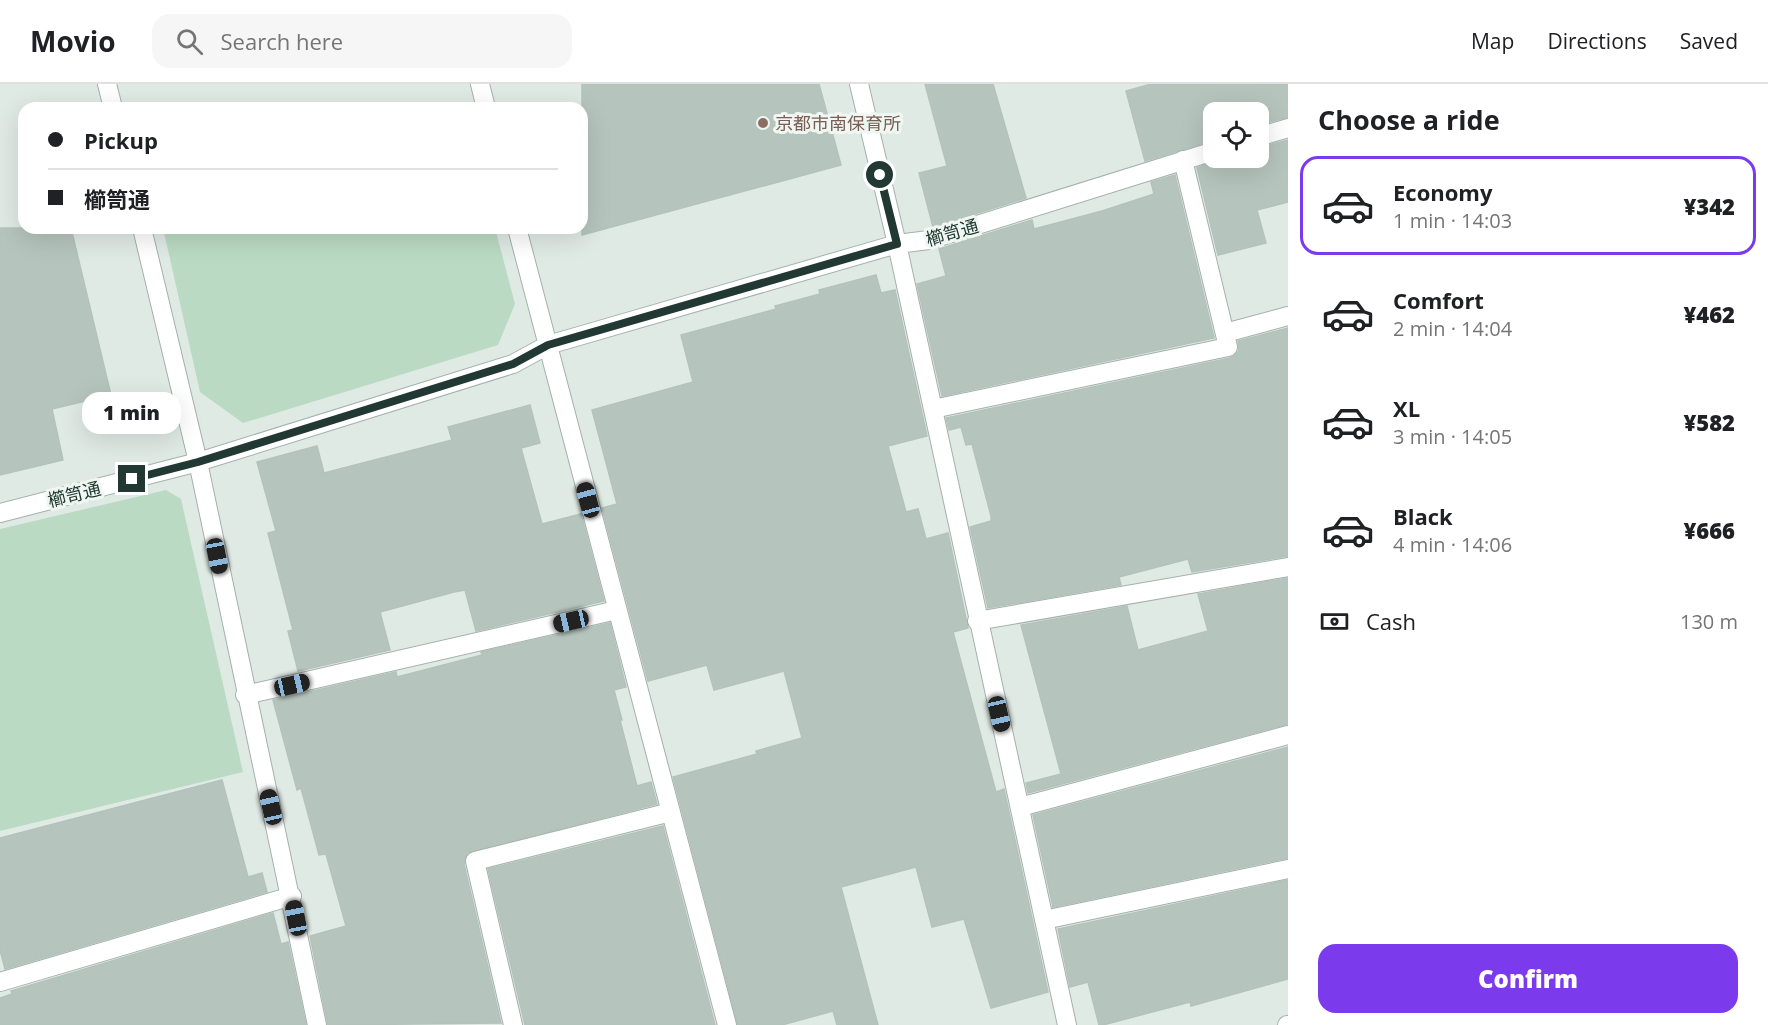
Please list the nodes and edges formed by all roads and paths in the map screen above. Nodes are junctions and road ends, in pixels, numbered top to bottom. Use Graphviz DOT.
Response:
graph roads {
  1 [pos="107,84"];
  2 [pos="480,84"];
  3 [pos="859,84"];
  4 [pos="112,102"];
  5 [pos="484,102"];
  6 [pos="1288,128"];
  7 [pos="1269,134"];
  8 [pos="1203,154"];
  9 [pos="1183,160"];
  10 [pos="143,234"];
  11 [pos="519,234"];
  12 [pos="897,244"];
  13 [pos="1288,316"];
  14 [pos="1225,333"];
  15 [pos="548,345"];
  16 [pos="933,409"];
  17 [pos="198,462"];
  18 [pos="0,513"];
  19 [pos="1288,567"];
  20 [pos="617,610"];
  21 [pos="977,621"];
  22 [pos="245,695"];
  23 [pos="1288,735"];
  24 [pos="1020,807"];
  25 [pos="671,812"];
  26 [pos="1288,869"];
  27 [pos="292,896"];
  28 [pos="1044,920"];
  29 [pos="0,982"];
  30 [pos="317,1025"];
  31 [pos="513,1025"];
  32 [pos="727,1025"];
  33 [pos="1067,1025"];
  1 -- 4 [label="street"];
  2 -- 5 [label="street"];
  3 -- 12 [label="street"];
  6 -- 7 [label="street"];
  8 -- 9 [label="street, 櫛笥通"];
  9 -- 12 [label="street, 櫛笥通"];
  9 -- 14 [label="street"];
  10 -- 17 [label="street"];
  11 -- 15 [label="street"];
  12 -- 15 [label="street, 櫛笥通"];
  12 -- 16 [label="street"];
  13 -- 14 [label="street"];
  14 -- 16 [label="street"];
  15 -- 17 [label="street, 櫛笥通"];
  15 -- 20 [label="street"];
  16 -- 21 [label="street"];
  17 -- 18 [label="street, 櫛笥通"];
  17 -- 22 [label="street"];
  19 -- 21 [label="street"];
  20 -- 22 [label="street"];
  20 -- 25 [label="street"];
  21 -- 24 [label="street"];
  22 -- 27 [label="street"];
  23 -- 24 [label="street"];
  24 -- 28 [label="street"];
  25 -- 31 [label="street"];
  25 -- 32 [label="street"];
  26 -- 28 [label="street"];
  27 -- 29 [label="street"];
  27 -- 30 [label="street"];
  28 -- 33 [label="street"];
}
